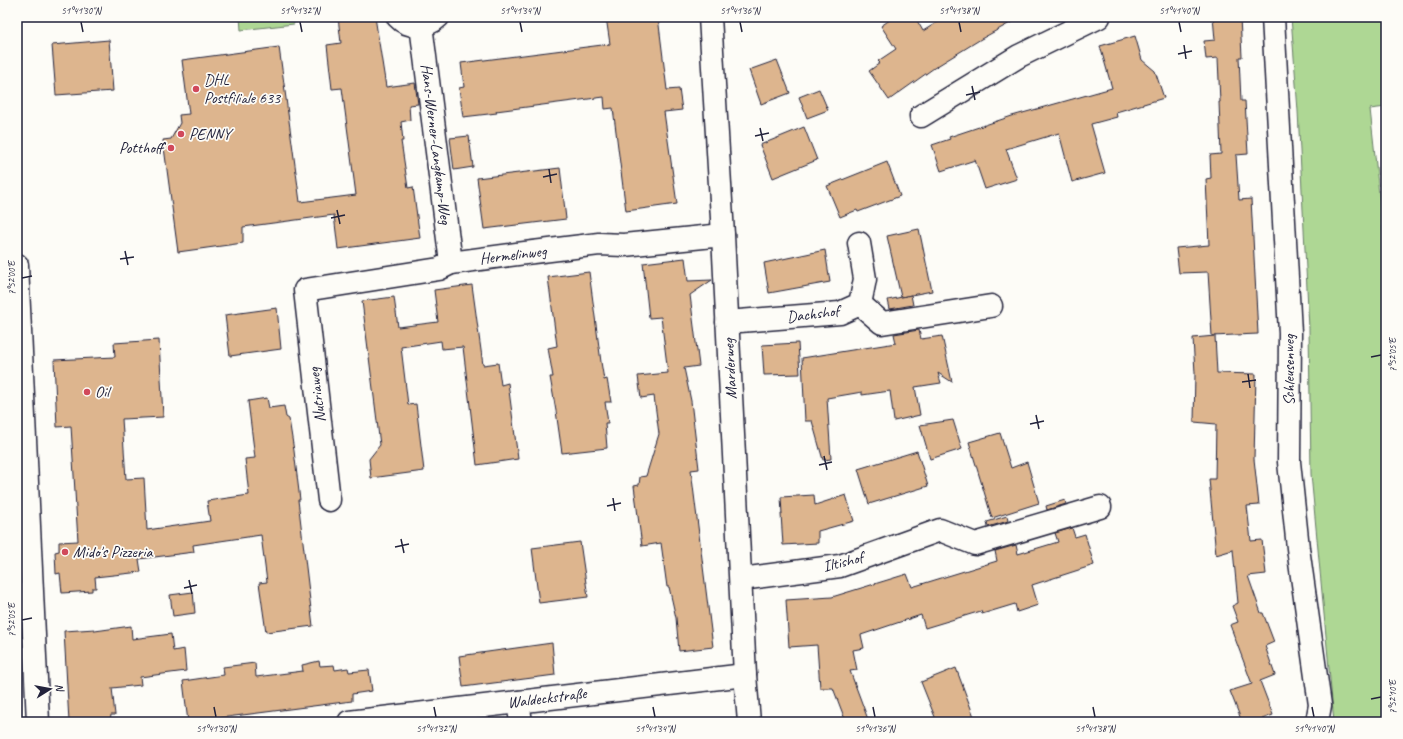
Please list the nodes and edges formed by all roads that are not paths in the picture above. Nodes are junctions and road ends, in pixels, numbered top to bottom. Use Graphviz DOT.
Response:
graph roads {
  1 [pos="398,17"];
  2 [pos="710,17"];
  3 [pos="1099,17"];
  4 [pos="1273,17"];
  5 [pos="429,21"];
  6 [pos="921,116"];
  7 [pos="723,236"];
  8 [pos="859,243"];
  9 [pos="451,262"];
  10 [pos="17,265"];
  11 [pos="305,290"];
  12 [pos="860,304"];
  13 [pos="991,306"];
  14 [pos="727,322"];
  15 [pos="329,500"];
  16 [pos="1100,507"];
  17 [pos="741,579"];
  18 [pos="24,614"];
  19 [pos="745,675"];
  20 [pos="519,712"];
  21 [pos="38,722"];
  22 [pos="349,722"];
  23 [pos="749,722"];
  24 [pos="1317,722"];
  1 -- 5 [label="street, Hans-Werner-Langkamp-Weg"];
  2 -- 7 [label="street, Marderweg"];
  3 -- 6 [label="street"];
  4 -- 24 [label="street, Schleusenweg"];
  5 -- 9 [label="street, Hans-Werner-Langkamp-Weg"];
  7 -- 9 [label="street, Hermelinweg"];
  7 -- 14 [label="street, Marderweg"];
  8 -- 12 [label="street, Dachshof"];
  9 -- 11 [label="street, Hermelinweg"];
  10 -- 18 [label="street"];
  11 -- 15 [label="street, Nutriaweg"];
  12 -- 13 [label="street"];
  12 -- 14 [label="street, Dachshof"];
  14 -- 17 [label="street, Marderweg"];
  16 -- 17 [label="street, Iltishof"];
  17 -- 19 [label="street, Marderweg"];
  18 -- 21 [label="street"];
  19 -- 20 [label="street, Waldeckstraße"];
  19 -- 23 [label="street, Marderweg"];
  20 -- 22 [label="street, Waldeckstraße"];
}
